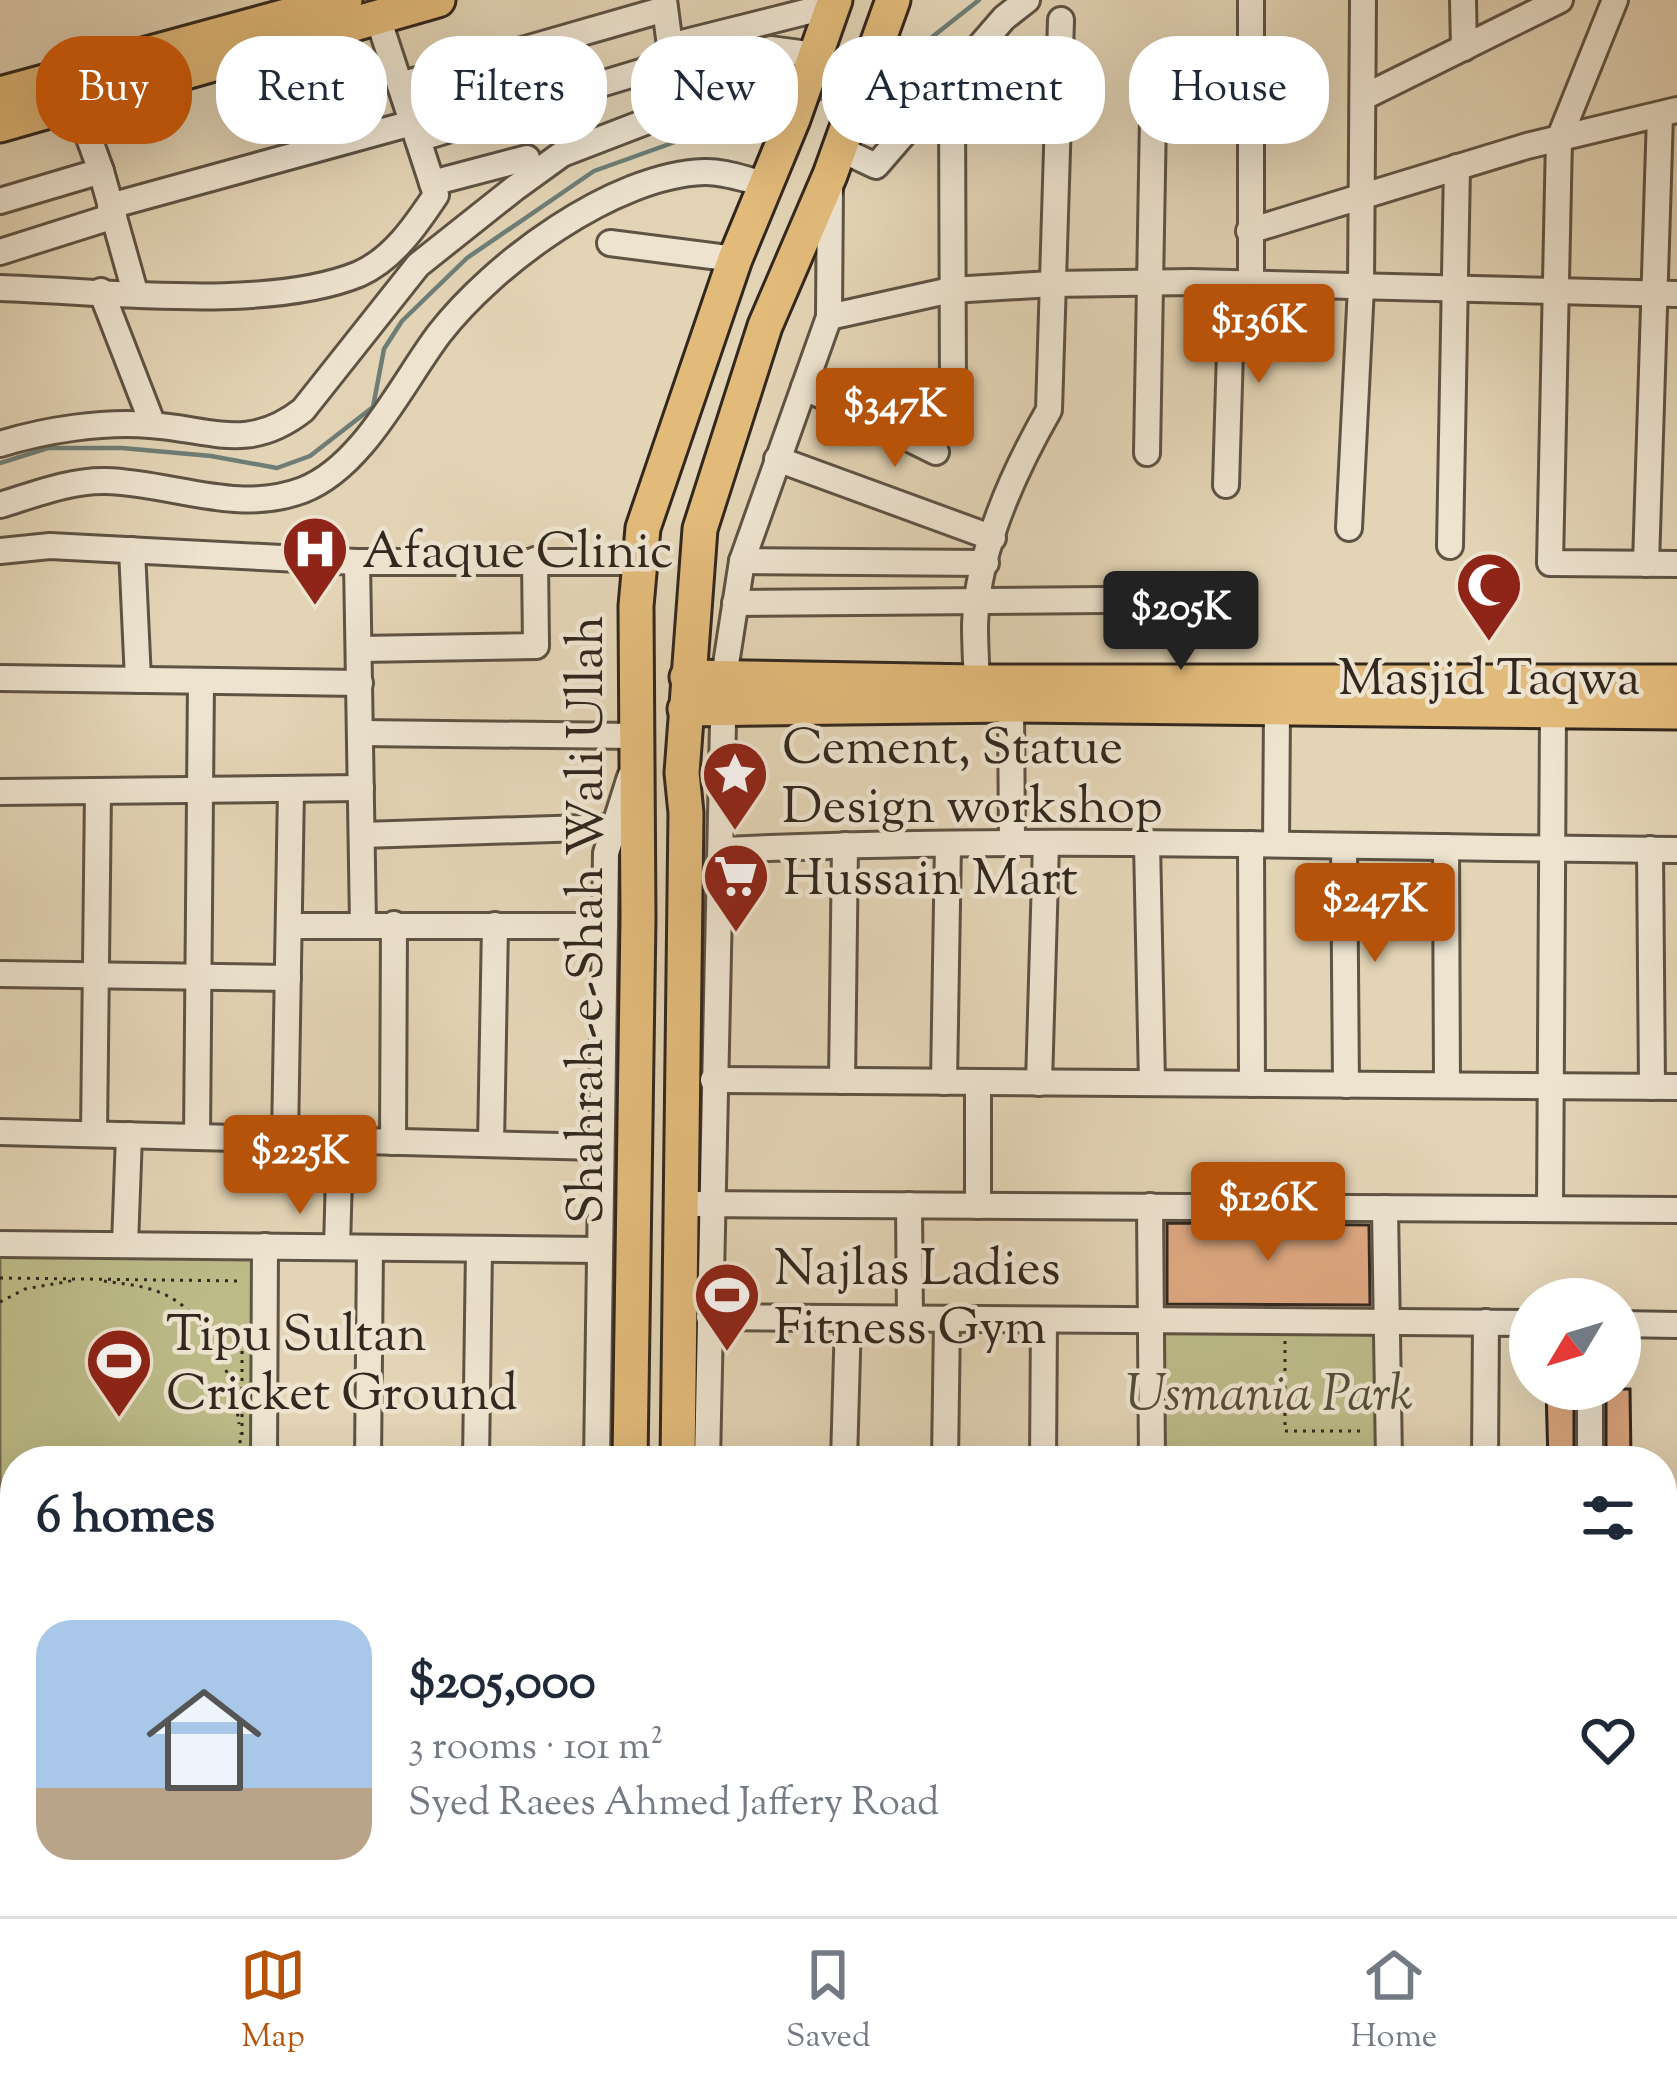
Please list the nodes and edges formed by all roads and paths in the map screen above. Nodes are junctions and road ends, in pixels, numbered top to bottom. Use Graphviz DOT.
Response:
graph roads {
  1 [pos="346,0"];
  2 [pos="438,0"];
  3 [pos="893,0"];
  4 [pos="1027,0"];
  5 [pos="1251,0"];
  6 [pos="1364,0"];
  7 [pos="1463,0"];
  8 [pos="1560,0"];
  9 [pos="1615,0"];
  10 [pos="834,3"];
  11 [pos="664,4"];
  12 [pos="378,18"];
  13 [pos="1060,20"];
  14 [pos="669,36"];
  15 [pos="708,36"];
  16 [pos="1251,36"];
  17 [pos="1464,48"];
  18 [pos="815,55"];
  19 [pos="192,72"];
  20 [pos="400,85"];
  21 [pos="0,94"];
  22 [pos="1364,98"];
  23 [pos="1669,112"];
  24 [pos="36,116"];
  25 [pos="411,119"];
  26 [pos="0,125"];
  27 [pos="411,132"];
  28 [pos="1558,139"];
  29 [pos="91,144"];
  30 [pos="419,144"];
  31 [pos="952,144"];
  32 [pos="1152,144"];
  33 [pos="1250,144"];
  34 [pos="527,158"];
  35 [pos="835,162"];
  36 [pos="1457,167"];
  37 [pos="100,170"];
  38 [pos="431,183"];
  39 [pos="766,184"];
  40 [pos="1362,198"];
  41 [pos="0,201"];
  42 [pos="112,211"];
  43 [pos="1249,231"];
  44 [pos="610,243"];
  45 [pos="0,251"];
  46 [pos="735,259"];
  47 [pos="1149,283"];
  48 [pos="1052,284"];
  49 [pos="1242,284"];
  50 [pos="1360,287"];
  51 [pos="0,288"];
  52 [pos="1454,289"];
  53 [pos="951,290"];
  54 [pos="101,291"];
  55 [pos="1558,291"];
  56 [pos="135,292"];
  57 [pos="1666,293"];
  58 [pos="829,317"];
  59 [pos="804,387"];
  60 [pos="953,394"];
  61 [pos="154,425"];
  62 [pos="0,444"];
  63 [pos="936,452"];
  64 [pos="1147,453"];
  65 [pos="777,459"];
  66 [pos="1226,485"];
  67 [pos="0,505"];
  68 [pos="1349,529"];
  69 [pos="993,538"];
  70 [pos="1450,546"];
  71 [pos="0,550"];
  72 [pos="132,550"];
  73 [pos="535,560"];
  74 [pos="742,561"];
  75 [pos="357,562"];
  76 [pos="638,562"];
  77 [pos="986,563"];
  78 [pos="1646,564"];
  79 [pos="1677,564"];
  80 [pos="1222,599"];
  81 [pos="979,602"];
  82 [pos="735,603"];
  83 [pos="636,639"];
  84 [pos="359,649"];
  85 [pos="687,676"];
  86 [pos="0,678"];
  87 [pos="138,680"];
  88 [pos="201,681"];
  89 [pos="977,682"];
  90 [pos="1677,682"];
  91 [pos="360,683"];
  92 [pos="722,693"];
  93 [pos="1011,705"];
  94 [pos="1277,710"];
  95 [pos="1677,712"];
  96 [pos="1553,713"];
  97 [pos="360,733"];
  98 [pos="636,747"];
  99 [pos="682,773"];
  100 [pos="361,788"];
  101 [pos="291,789"];
  102 [pos="203,790"];
  103 [pos="98,791"];
  104 [pos="0,792"];
  105 [pos="615,827"];
  106 [pos="362,835"];
  107 [pos="1046,843"];
  108 [pos="1147,843"];
  109 [pos="845,844"];
  110 [pos="948,844"];
  111 [pos="1012,844"];
  112 [pos="1264,844"];
  113 [pos="1344,845"];
  114 [pos="1446,847"];
  115 [pos="1551,849"];
  116 [pos="721,850"];
  117 [pos="1650,850"];
  118 [pos="1677,850"];
  119 [pos="363,924"];
  120 [pos="394,924"];
  121 [pos="495,925"];
  122 [pos="289,926"];
  123 [pos="604,926"];
  124 [pos="0,974"];
  125 [pos="96,975"];
  126 [pos="200,977"];
  127 [pos="288,978"];
  128 [pos="713,1080"];
  129 [pos="842,1081"];
  130 [pos="944,1082"];
  131 [pos="978,1082"];
  132 [pos="1039,1082"];
  133 [pos="1152,1083"];
  134 [pos="1252,1084"];
  135 [pos="1346,1084"];
  136 [pos="1447,1085"];
  137 [pos="1550,1086"];
  138 [pos="1665,1087"];
  139 [pos="0,1132"];
  140 [pos="94,1134"];
  141 [pos="129,1135"];
  142 [pos="197,1137"];
  143 [pos="285,1139"];
  144 [pos="340,1141"];
  145 [pos="393,1142"];
  146 [pos="491,1144"];
  147 [pos="601,1147"];
  148 [pos="695,1204"];
  149 [pos="910,1205"];
  150 [pos="978,1206"];
  151 [pos="1150,1206"];
  152 [pos="1385,1208"];
  153 [pos="1550,1209"];
  154 [pos="1677,1210"];
  155 [pos="0,1244"];
  156 [pos="125,1245"];
  157 [pos="265,1246"];
  158 [pos="337,1247"];
  159 [pos="370,1248"];
  160 [pos="479,1249"];
  161 [pos="599,1250"];
  162 [pos="0,1278"];
  163 [pos="87,1279"];
  164 [pos="244,1281"];
  165 [pos="0,1301"];
  166 [pos="709,1317"];
  167 [pos="848,1319"];
  168 [pos="910,1319"];
  169 [pos="946,1320"];
  170 [pos="1387,1320"];
  171 [pos="243,1321"];
  172 [pos="1044,1321"];
  173 [pos="1151,1321"];
  174 [pos="1284,1321"];
  175 [pos="1486,1322"];
  176 [pos="1509,1322"];
  177 [pos="1641,1324"];
  178 [pos="1677,1325"];
  179 [pos="693,1363"];
  180 [pos="1591,1410"];
  181 [pos="1389,1431"];
  182 [pos="242,1443"];
  183 [pos="242,1446"];
  184 [pos="264,1446"];
  185 [pos="368,1446"];
  186 [pos="476,1446"];
  187 [pos="597,1446"];
  188 [pos="630,1446"];
  189 [pos="680,1446"];
  190 [pos="705,1446"];
  191 [pos="844,1446"];
  192 [pos="944,1446"];
  193 [pos="1043,1446"];
  194 [pos="1152,1446"];
  195 [pos="1389,1446"];
  196 [pos="1485,1446"];
  197 [pos="1590,1446"];
  1 -- 21 [label="main road"];
  2 -- 12 [label="main road"];
  3 -- 35 [label="main road, Shahrah-e-Shah Wali Ullah"];
  4 -- 35 [label="street"];
  5 -- 16 [label="street"];
  6 -- 22 [label="street"];
  7 -- 17 [label="street"];
  8 -- 17 [label="street"];
  9 -- 28 [label="street"];
  10 -- 15 [label="street"];
  10 -- 18 [label="main road, Shahrah-e-Shah Wali Ullah"];
  11 -- 14 [label="street"];
  11 -- 20 [label="street"];
  12 -- 19 [label="main road"];
  12 -- 20 [label="street"];
  13 -- 48 [label="street"];
  17 -- 22 [label="street"];
  18 -- 39 [label="main road, Shahrah-e-Shah Wali Ullah"];
  18 -- 61 [label="street"];
  20 -- 25 [label="street"];
  22 -- 40 [label="street"];
  23 -- 28 [label="street"];
  23 -- 57 [label="street"];
  24 -- 26 [label="main road"];
  27 -- 42 [label="street"];
  28 -- 36 [label="street"];
  28 -- 55 [label="street"];
  29 -- 37 [label="street"];
  30 -- 38 [label="street"];
  31 -- 53 [label="street"];
  32 -- 47 [label="street"];
  33 -- 43 [label="street"];
  34 -- 38 [label="street"];
  35 -- 58 [label="street"];
  35 -- 85 [label="main road, Shahrah-e-Shah Wali Ullah"];
  36 -- 40 [label="street"];
  36 -- 52 [label="street"];
  37 -- 41 [label="street"];
  37 -- 42 [label="street"];
  38 -- 56 [label="street"];
  39 -- 46 [label="main road, Shahrah-e-Shah Wali Ullah"];
  39 -- 67 [label="street"];
  40 -- 43 [label="street"];
  40 -- 50 [label="street"];
  42 -- 45 [label="street"];
  42 -- 56 [label="street"];
  43 -- 49 [label="street"];
  44 -- 46 [label="street"];
  46 -- 76 [label="main road, Shahrah-e-Shah Wali Ullah"];
  47 -- 48 [label="street"];
  47 -- 49 [label="street"];
  47 -- 64 [label="street"];
  48 -- 53 [label="street"];
  48 -- 69 [label="street"];
  49 -- 50 [label="street"];
  49 -- 66 [label="street"];
  50 -- 52 [label="street"];
  50 -- 68 [label="street"];
  51 -- 54 [label="street"];
  52 -- 55 [label="street"];
  52 -- 70 [label="street"];
  53 -- 58 [label="street"];
  53 -- 60 [label="street"];
  54 -- 56 [label="street"];
  54 -- 61 [label="street"];
  55 -- 57 [label="street"];
  55 -- 78 [label="street"];
  57 -- 78 [label="street"];
  58 -- 59 [label="street"];
  59 -- 63 [label="street"];
  59 -- 65 [label="street"];
  61 -- 62 [label="street"];
  65 -- 69 [label="street"];
  65 -- 74 [label="street"];
  69 -- 77 [label="street"];
  71 -- 72 [label="street"];
  72 -- 75 [label="street"];
  72 -- 87 [label="street"];
  73 -- 75 [label="street"];
  73 -- 76 [label="street"];
  73 -- 84 [label="street"];
  74 -- 77 [label="street"];
  74 -- 82 [label="street"];
  75 -- 84 [label="street"];
  76 -- 83 [label="main road, Shahrah-e-Shah Wali Ullah"];
  77 -- 81 [label="street"];
  78 -- 79 [label="street"];
  80 -- 81 [label="street"];
  81 -- 82 [label="street"];
  81 -- 89 [label="street"];
  82 -- 92 [label="street"];
  83 -- 85 [label="main road"];
  83 -- 98 [label="main road, Shahrah-e-Shah Wali Ullah"];
  84 -- 91 [label="street"];
  85 -- 92 [label="main road"];
  85 -- 99 [label="main road, Shahrah-e-Shah Wali Ullah"];
  86 -- 87 [label="street"];
  87 -- 88 [label="street"];
  88 -- 91 [label="street"];
  88 -- 102 [label="street"];
  89 -- 90 [label="main road"];
  89 -- 92 [label="main road"];
  91 -- 97 [label="street"];
  92 -- 93 [label="main road"];
  92 -- 116 [label="street"];
  93 -- 94 [label="main road"];
  93 -- 111 [label="street"];
  94 -- 96 [label="main road"];
  94 -- 112 [label="street"];
  95 -- 96 [label="main road"];
  96 -- 115 [label="street"];
  97 -- 98 [label="street"];
  97 -- 100 [label="street"];
  98 -- 105 [label="street"];
  98 -- 188 [label="main road, Shahrah-e-Shah Wali Ullah"];
  99 -- 116 [label="street"];
  99 -- 148 [label="main road, Shahrah-e-Shah Wali Ullah"];
  100 -- 101 [label="street"];
  100 -- 106 [label="street"];
  101 -- 102 [label="street"];
  101 -- 122 [label="street"];
  102 -- 103 [label="street"];
  102 -- 126 [label="street"];
  103 -- 104 [label="street"];
  103 -- 125 [label="street"];
  105 -- 106 [label="street"];
  105 -- 123 [label="street"];
  106 -- 119 [label="street"];
  107 -- 108 [label="street"];
  107 -- 111 [label="street"];
  107 -- 132 [label="street"];
  108 -- 112 [label="street"];
  108 -- 133 [label="street"];
  109 -- 110 [label="street"];
  109 -- 116 [label="street"];
  109 -- 129 [label="street"];
  110 -- 111 [label="street"];
  110 -- 130 [label="street"];
  112 -- 113 [label="street"];
  112 -- 134 [label="street"];
  113 -- 114 [label="street"];
  113 -- 135 [label="street"];
  114 -- 115 [label="street"];
  114 -- 136 [label="street"];
  115 -- 117 [label="street"];
  115 -- 137 [label="street"];
  116 -- 128 [label="street"];
  117 -- 118 [label="street"];
  117 -- 138 [label="street"];
  119 -- 120 [label="street"];
  119 -- 122 [label="street"];
  120 -- 121 [label="street"];
  120 -- 145 [label="street"];
  121 -- 123 [label="street"];
  121 -- 146 [label="street"];
  122 -- 127 [label="street"];
  123 -- 147 [label="street"];
  124 -- 125 [label="street"];
  125 -- 126 [label="street"];
  125 -- 140 [label="street"];
  126 -- 127 [label="street"];
  126 -- 142 [label="street"];
  127 -- 143 [label="street"];
  128 -- 129 [label="street"];
  128 -- 148 [label="street"];
  129 -- 130 [label="street"];
  130 -- 131 [label="street"];
  131 -- 132 [label="street"];
  131 -- 150 [label="street"];
  132 -- 133 [label="street"];
  133 -- 134 [label="street"];
  134 -- 135 [label="street"];
  135 -- 136 [label="street"];
  136 -- 137 [label="street"];
  137 -- 138 [label="street"];
  137 -- 153 [label="street"];
  139 -- 140 [label="street"];
  140 -- 141 [label="street"];
  141 -- 142 [label="street"];
  141 -- 156 [label="street"];
  142 -- 143 [label="street"];
  143 -- 144 [label="street"];
  144 -- 145 [label="street"];
  144 -- 158 [label="street"];
  145 -- 146 [label="street"];
  146 -- 147 [label="street"];
  147 -- 161 [label="street"];
  148 -- 149 [label="street"];
  148 -- 166 [label="street"];
  148 -- 179 [label="main road, Shahrah-e-Shah Wali Ullah"];
  149 -- 150 [label="street"];
  149 -- 168 [label="street"];
  150 -- 151 [label="street"];
  151 -- 152 [label="street"];
  151 -- 173 [label="street"];
  152 -- 153 [label="street"];
  152 -- 170 [label="street"];
  153 -- 154 [label="street"];
  155 -- 156 [label="street"];
  156 -- 157 [label="street"];
  157 -- 158 [label="street"];
  157 -- 184 [label="street"];
  158 -- 159 [label="street"];
  159 -- 160 [label="street"];
  159 -- 185 [label="street"];
  160 -- 161 [label="street"];
  160 -- 186 [label="street"];
  161 -- 187 [label="street"];
  162 -- 163 [label="path"];
  163 -- 164 [label="path"];
  163 -- 165 [label="path"];
  163 -- 182 [label="path"];
  166 -- 167 [label="street"];
  166 -- 179 [label="street"];
  167 -- 168 [label="street"];
  167 -- 191 [label="street"];
  168 -- 169 [label="street"];
  169 -- 172 [label="street"];
  169 -- 192 [label="street"];
  170 -- 174 [label="street"];
  170 -- 175 [label="street"];
  170 -- 181 [label="street"];
  171 -- 182 [label="path"];
  172 -- 173 [label="street"];
  172 -- 193 [label="street"];
  173 -- 174 [label="street"];
  173 -- 194 [label="street"];
  174 -- 181 [label="path"];
  175 -- 176 [label="street"];
  175 -- 196 [label="street"];
  177 -- 178 [label="street"];
  179 -- 189 [label="main road, Shahrah-e-Shah Wali Ullah"];
  179 -- 190 [label="street"];
  180 -- 197 [label="street"];
  181 -- 195 [label="street"];
  182 -- 183 [label="path"];
}
